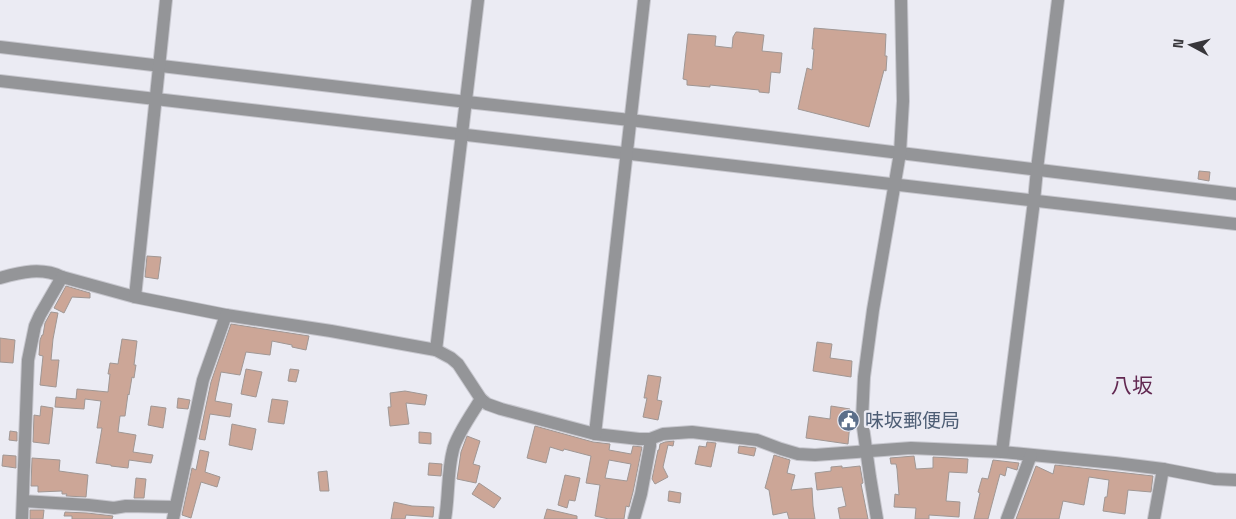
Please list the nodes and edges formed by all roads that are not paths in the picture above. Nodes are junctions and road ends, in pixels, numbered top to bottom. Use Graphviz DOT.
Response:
graph roads {
  1 [pos="166,0"];
  2 [pos="478,0"];
  3 [pos="644,0"];
  4 [pos="901,0"];
  5 [pos="1058,0"];
  6 [pos="0,47"];
  7 [pos="158,66"];
  8 [pos="0,80"];
  9 [pos="155,98"];
  10 [pos="466,102"];
  11 [pos="630,120"];
  12 [pos="463,134"];
  13 [pos="626,153"];
  14 [pos="900,153"];
  15 [pos="1037,169"];
  16 [pos="896,184"];
  17 [pos="1236,194"];
  18 [pos="1034,201"];
  19 [pos="1236,224"];
  20 [pos="62,277"];
  21 [pos="0,278"];
  22 [pos="135,297"];
  23 [pos="226,314"];
  24 [pos="436,350"];
  25 [pos="481,399"];
  26 [pos="595,434"];
  27 [pos="650,439"];
  28 [pos="866,451"];
  29 [pos="1002,452"];
  30 [pos="1031,455"];
  31 [pos="1163,469"];
  32 [pos="1236,480"];
  33 [pos="23,501"];
  34 [pos="174,513"];
  35 [pos="22,519"];
  36 [pos="445,519"];
  37 [pos="634,519"];
  38 [pos="877,519"];
  39 [pos="1007,519"];
  40 [pos="1154,519"];
  1 -- 7 [label="street"];
  2 -- 10 [label="street"];
  3 -- 11 [label="street"];
  4 -- 14 [label="street"];
  5 -- 15 [label="street"];
  6 -- 7 [label="street"];
  7 -- 9 [label="street"];
  7 -- 10 [label="street"];
  8 -- 9 [label="street"];
  9 -- 12 [label="street"];
  9 -- 22 [label="street"];
  10 -- 11 [label="street"];
  10 -- 12 [label="street"];
  11 -- 13 [label="street"];
  11 -- 14 [label="street"];
  12 -- 13 [label="street"];
  12 -- 24 [label="street"];
  13 -- 16 [label="street"];
  13 -- 26 [label="street"];
  14 -- 15 [label="street"];
  14 -- 16 [label="street"];
  15 -- 17 [label="street"];
  15 -- 18 [label="street"];
  16 -- 18 [label="street"];
  16 -- 28 [label="street"];
  18 -- 19 [label="street"];
  18 -- 29 [label="street"];
  20 -- 21 [label="street"];
  20 -- 22 [label="street"];
  20 -- 33 [label="street"];
  22 -- 23 [label="street"];
  23 -- 24 [label="street"];
  23 -- 34 [label="street"];
  24 -- 25 [label="street"];
  25 -- 26 [label="street"];
  25 -- 36 [label="street"];
  26 -- 27 [label="street"];
  27 -- 28 [label="street"];
  27 -- 37 [label="street"];
  28 -- 29 [label="street"];
  28 -- 38 [label="street"];
  29 -- 30 [label="street"];
  30 -- 31 [label="street"];
  30 -- 39 [label="street"];
  31 -- 32 [label="street"];
  31 -- 40 [label="street"];
  33 -- 34 [label="street"];
  33 -- 35 [label="street"];
}
